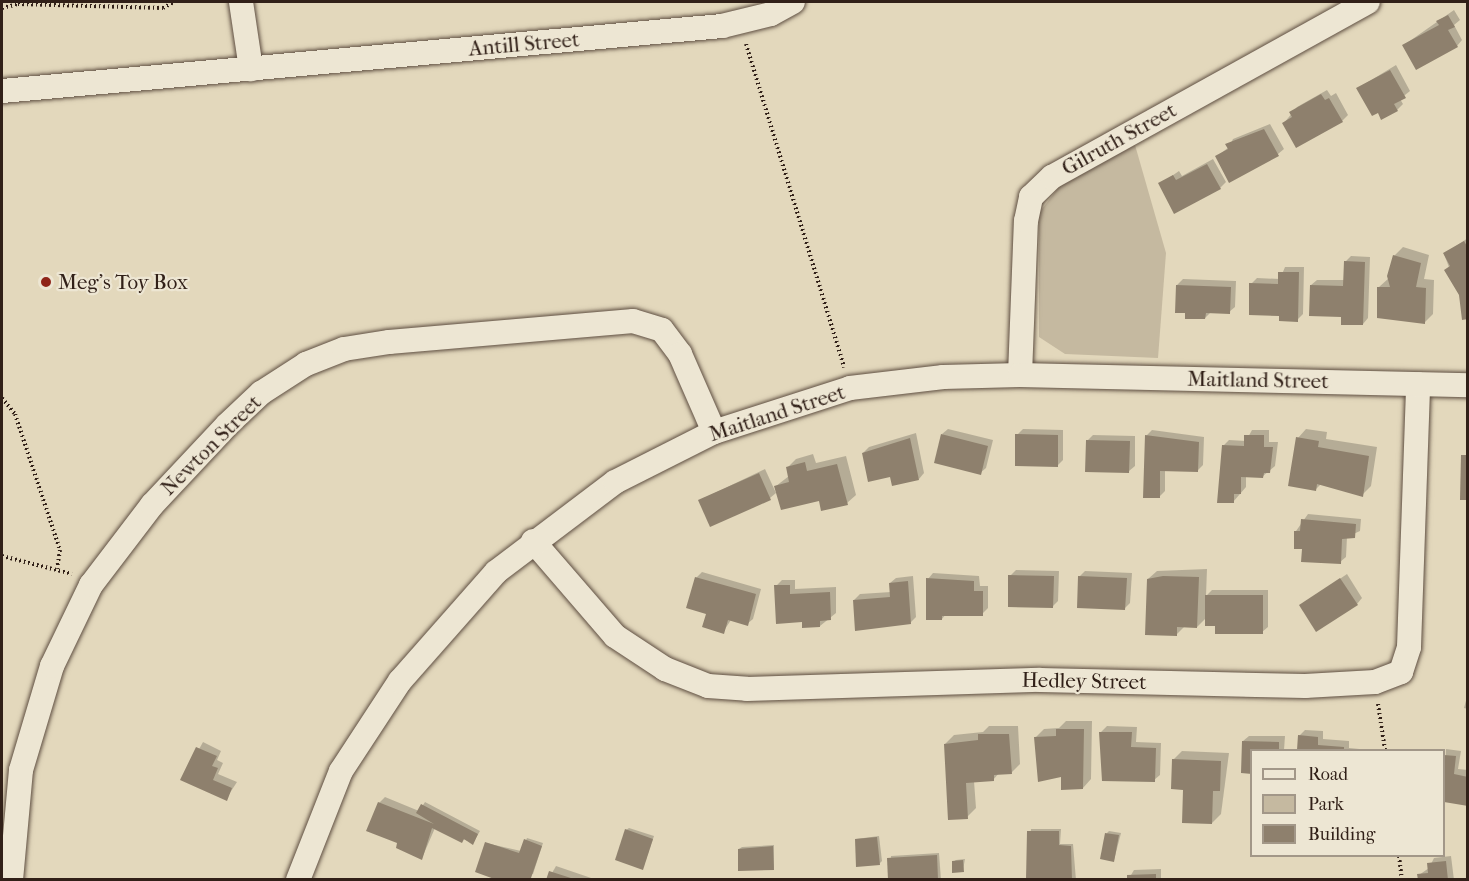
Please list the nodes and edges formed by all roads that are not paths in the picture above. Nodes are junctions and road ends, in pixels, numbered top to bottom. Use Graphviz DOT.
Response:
graph roads {
  1 [pos="241,2"];
  2 [pos="793,2"];
  3 [pos="1368,2"];
  4 [pos="251,69"];
  5 [pos="2,91"];
  6 [pos="1020,375"];
  7 [pos="1418,384"];
  8 [pos="1467,385"];
  9 [pos="714,432"];
  10 [pos="533,541"];
  11 [pos="304,878"];
  12 [pos="10,879"];
  1 -- 4 [label="street"];
  2 -- 4 [label="street, Antill Street"];
  3 -- 6 [label="street, Gilruth Street"];
  4 -- 5 [label="street, Antill Street"];
  6 -- 7 [label="street, Maitland Street"];
  6 -- 9 [label="street, Maitland Street"];
  7 -- 8 [label="street, Maitland Street"];
  7 -- 10 [label="street, Hedley Street"];
  9 -- 10 [label="street, Maitland Street"];
  9 -- 12 [label="street, Newton Street"];
  10 -- 11 [label="street, Maitland Street"];
}
